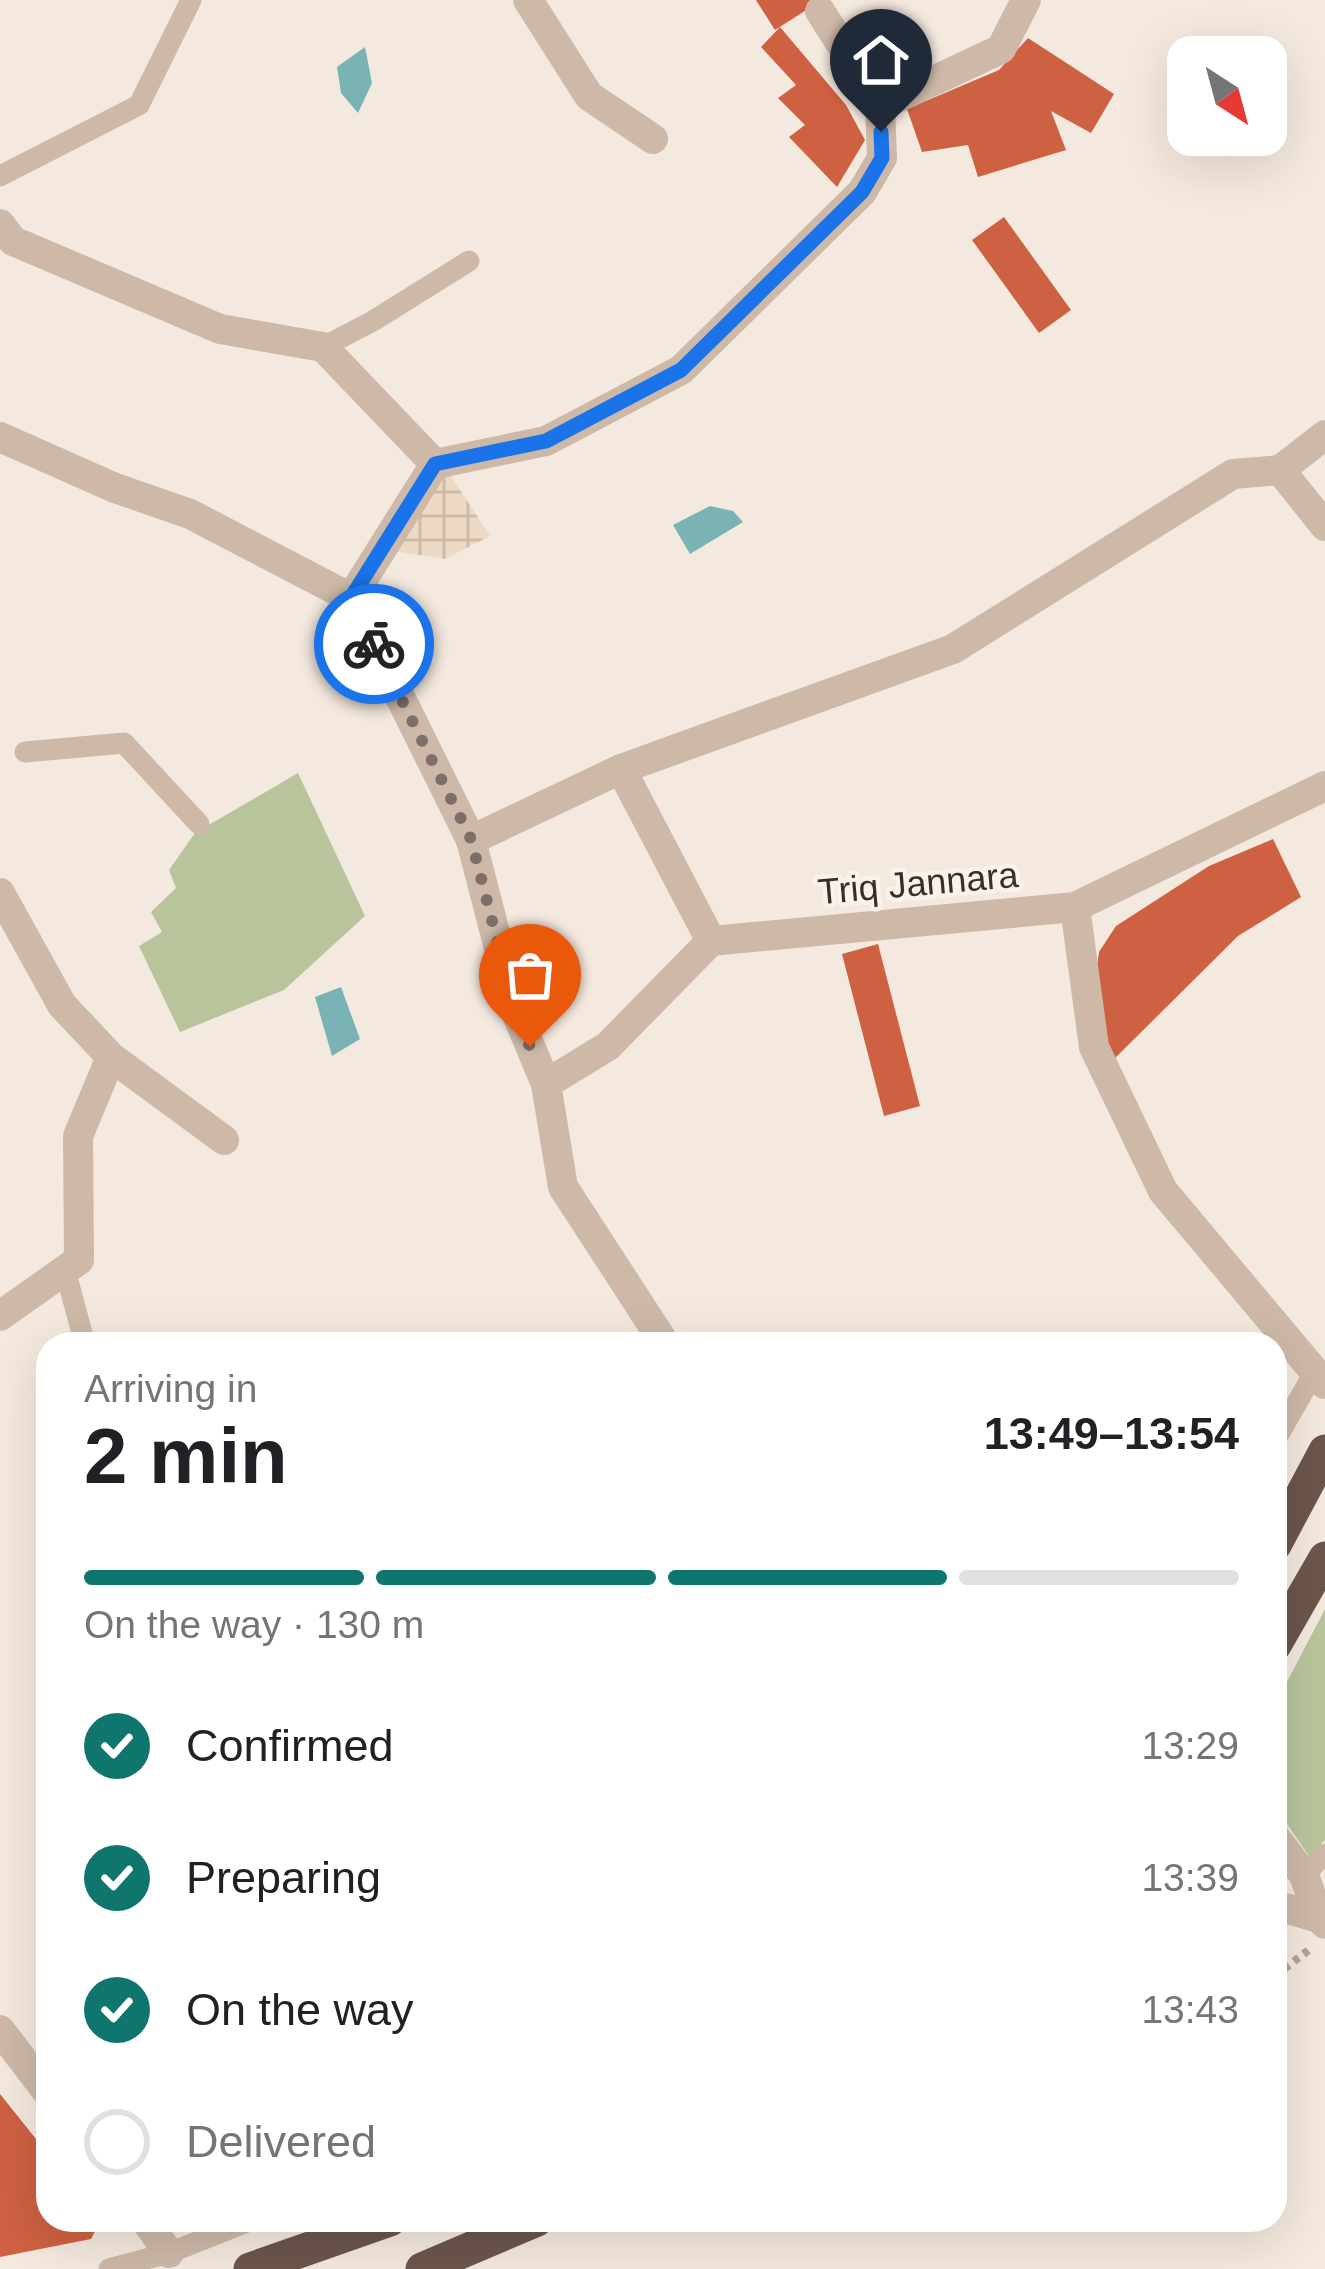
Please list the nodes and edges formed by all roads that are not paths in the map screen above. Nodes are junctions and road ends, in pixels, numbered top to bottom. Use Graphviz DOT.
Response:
graph roads {
  1 [pos="191,0"];
  2 [pos="528,0"];
  3 [pos="1026,0"];
  4 [pos="820,11"];
  5 [pos="880,106"];
  6 [pos="653,140"];
  7 [pos="0,176"];
  8 [pos="4,240"];
  9 [pos="469,261"];
  10 [pos="323,346"];
  11 [pos="1325,435"];
  12 [pos="0,437"];
  13 [pos="435,464"];
  14 [pos="1280,470"];
  15 [pos="1325,526"];
  16 [pos="351,598"];
  17 [pos="25,752"];
  18 [pos="621,769"];
  19 [pos="1325,786"];
  20 [pos="199,824"];
  21 [pos="471,839"];
  22 [pos="0,892"];
  23 [pos="1075,908"];
  24 [pos="711,941"];
  25 [pos="111,1057"];
  26 [pos="546,1084"];
  27 [pos="224,1140"];
  28 [pos="65,1270"];
  29 [pos="0,1316"];
  30 [pos="82,1332"];
  31 [pos="657,1332"];
  32 [pos="1281,1332"];
  33 [pos="1287,1340"];
  34 [pos="1319,1378"];
  35 [pos="1287,1424"];
  36 [pos="1325,1451"];
  37 [pos="1287,1522"];
  38 [pos="1325,1558"];
  39 [pos="1287,1624"];
  40 [pos="1287,1845"];
  41 [pos="1315,1864"];
  42 [pos="1287,1910"];
  43 [pos="1323,1926"];
  44 [pos="0,2030"];
  45 [pos="36,2077"];
  46 [pos="153,2232"];
  47 [pos="229,2232"];
  48 [pos="356,2232"];
  49 [pos="509,2232"];
  50 [pos="173,2261"];
  51 [pos="109,2269"];
  52 [pos="250,2269"];
  53 [pos="422,2269"];
  1 -- 7 [label="lane"];
  2 -- 6 [label="street"];
  3 -- 5 [label="street"];
  4 -- 5 [label="street"];
  5 -- 13 [label="street"];
  8 -- 10 [label="street"];
  9 -- 10 [label="lane"];
  10 -- 13 [label="street"];
  11 -- 14 [label="street"];
  12 -- 16 [label="street"];
  13 -- 16 [label="street"];
  14 -- 15 [label="street"];
  14 -- 18 [label="street"];
  16 -- 21 [label="street"];
  17 -- 20 [label="lane"];
  18 -- 21 [label="street"];
  18 -- 24 [label="street"];
  19 -- 23 [label="street, Triq Jannara"];
  21 -- 26 [label="street"];
  22 -- 25 [label="street"];
  23 -- 24 [label="street, Triq Jannara"];
  23 -- 32 [label="street"];
  24 -- 26 [label="street"];
  25 -- 27 [label="street"];
  25 -- 28 [label="street"];
  26 -- 31 [label="street"];
  28 -- 29 [label="street"];
  28 -- 30 [label="lane"];
  33 -- 34 [label="street"];
  34 -- 35 [label="lane"];
  36 -- 37 [label="highway"];
  38 -- 39 [label="highway"];
  40 -- 41 [label="street"];
  41 -- 43 [label="street"];
  42 -- 43 [label="street"];
  44 -- 45 [label="street"];
  46 -- 50 [label="street"];
  47 -- 50 [label="lane"];
  48 -- 52 [label="highway"];
  49 -- 53 [label="highway"];
  50 -- 51 [label="lane"];
}
